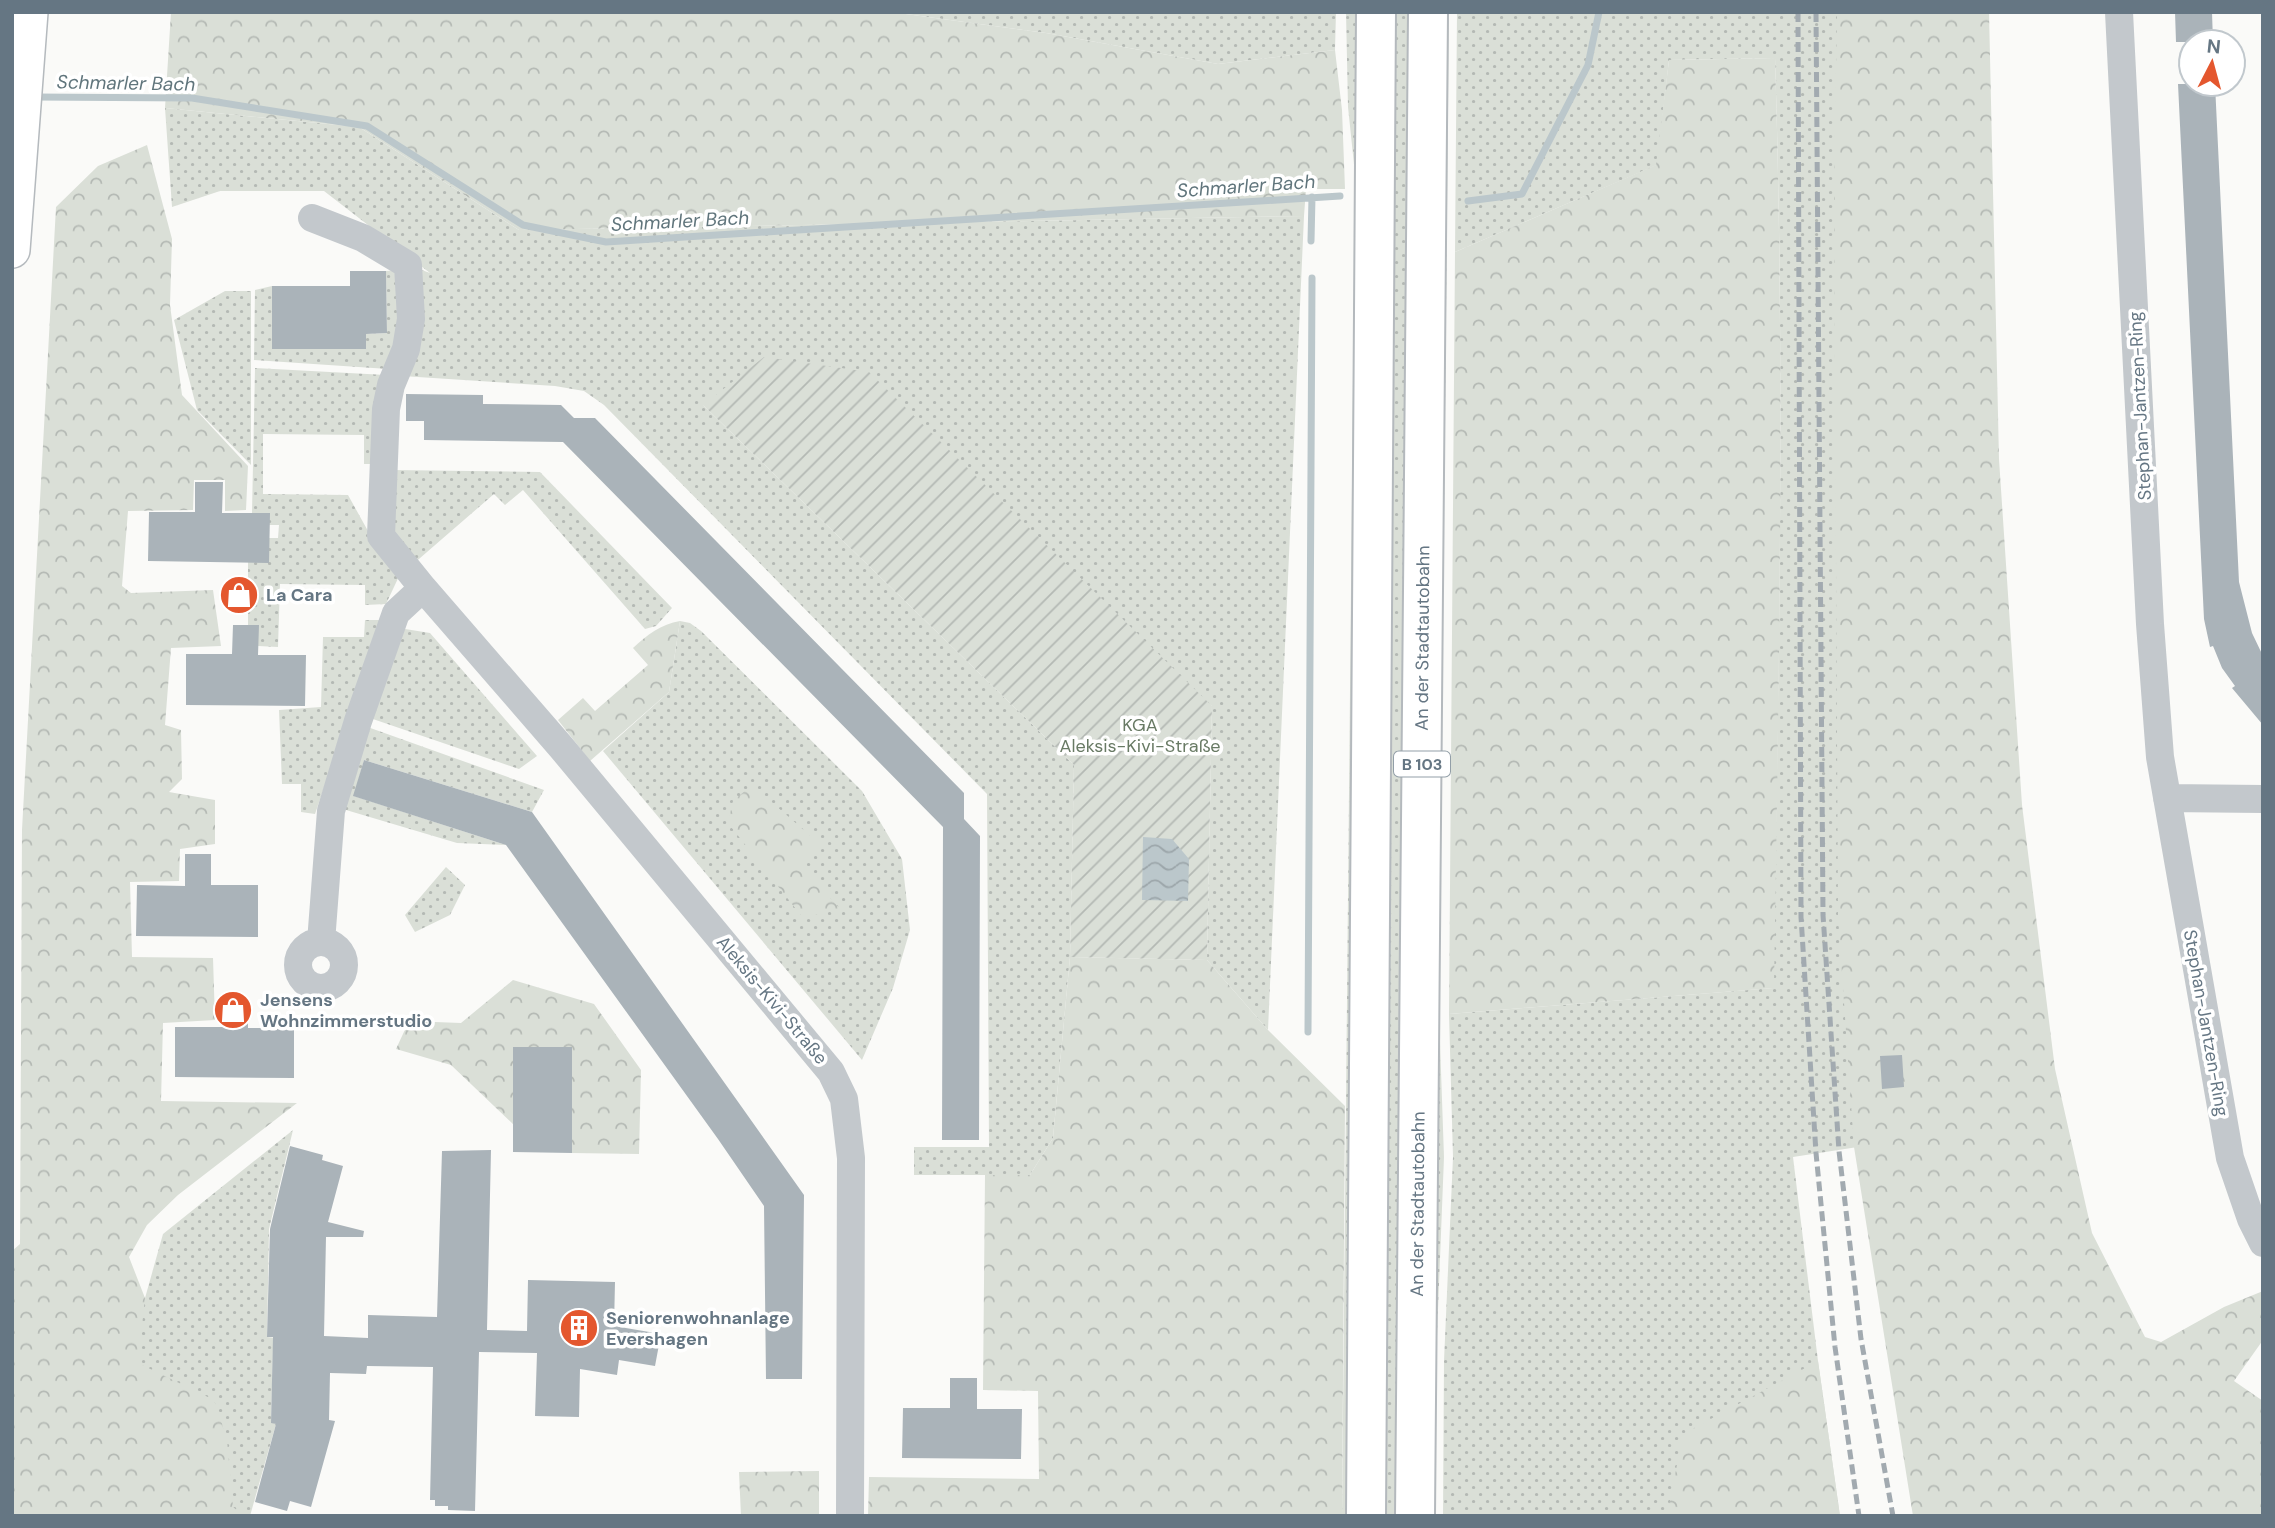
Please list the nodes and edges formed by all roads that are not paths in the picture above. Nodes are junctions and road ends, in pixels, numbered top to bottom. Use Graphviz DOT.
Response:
graph roads {
  1 [pos="30,12"];
  2 [pos="1376,12"];
  3 [pos="1428,12"];
  4 [pos="2119,12"];
  5 [pos="312,218"];
  6 [pos="12,250"];
  7 [pos="423,588"];
  8 [pos="2167,798"];
  9 [pos="2263,799"];
  10 [pos="321,942"];
  11 [pos="2263,1243"];
  12 [pos="850,1516"];
  13 [pos="1366,1516"];
  14 [pos="1415,1516"];
  1 -- 6 [label="main road"];
  2 -- 13 [label="highway, B 103"];
  3 -- 14 [label="highway, An der Stadtautobahn / B 103"];
  4 -- 8 [label="street, Stephan-Jantzen-Ring"];
  5 -- 7 [label="street, Aleksis-Kivi-Straße"];
  7 -- 10 [label="street"];
  7 -- 12 [label="street, Aleksis-Kivi-Straße"];
  8 -- 9 [label="street"];
  8 -- 11 [label="street, Stephan-Jantzen-Ring"];
}
